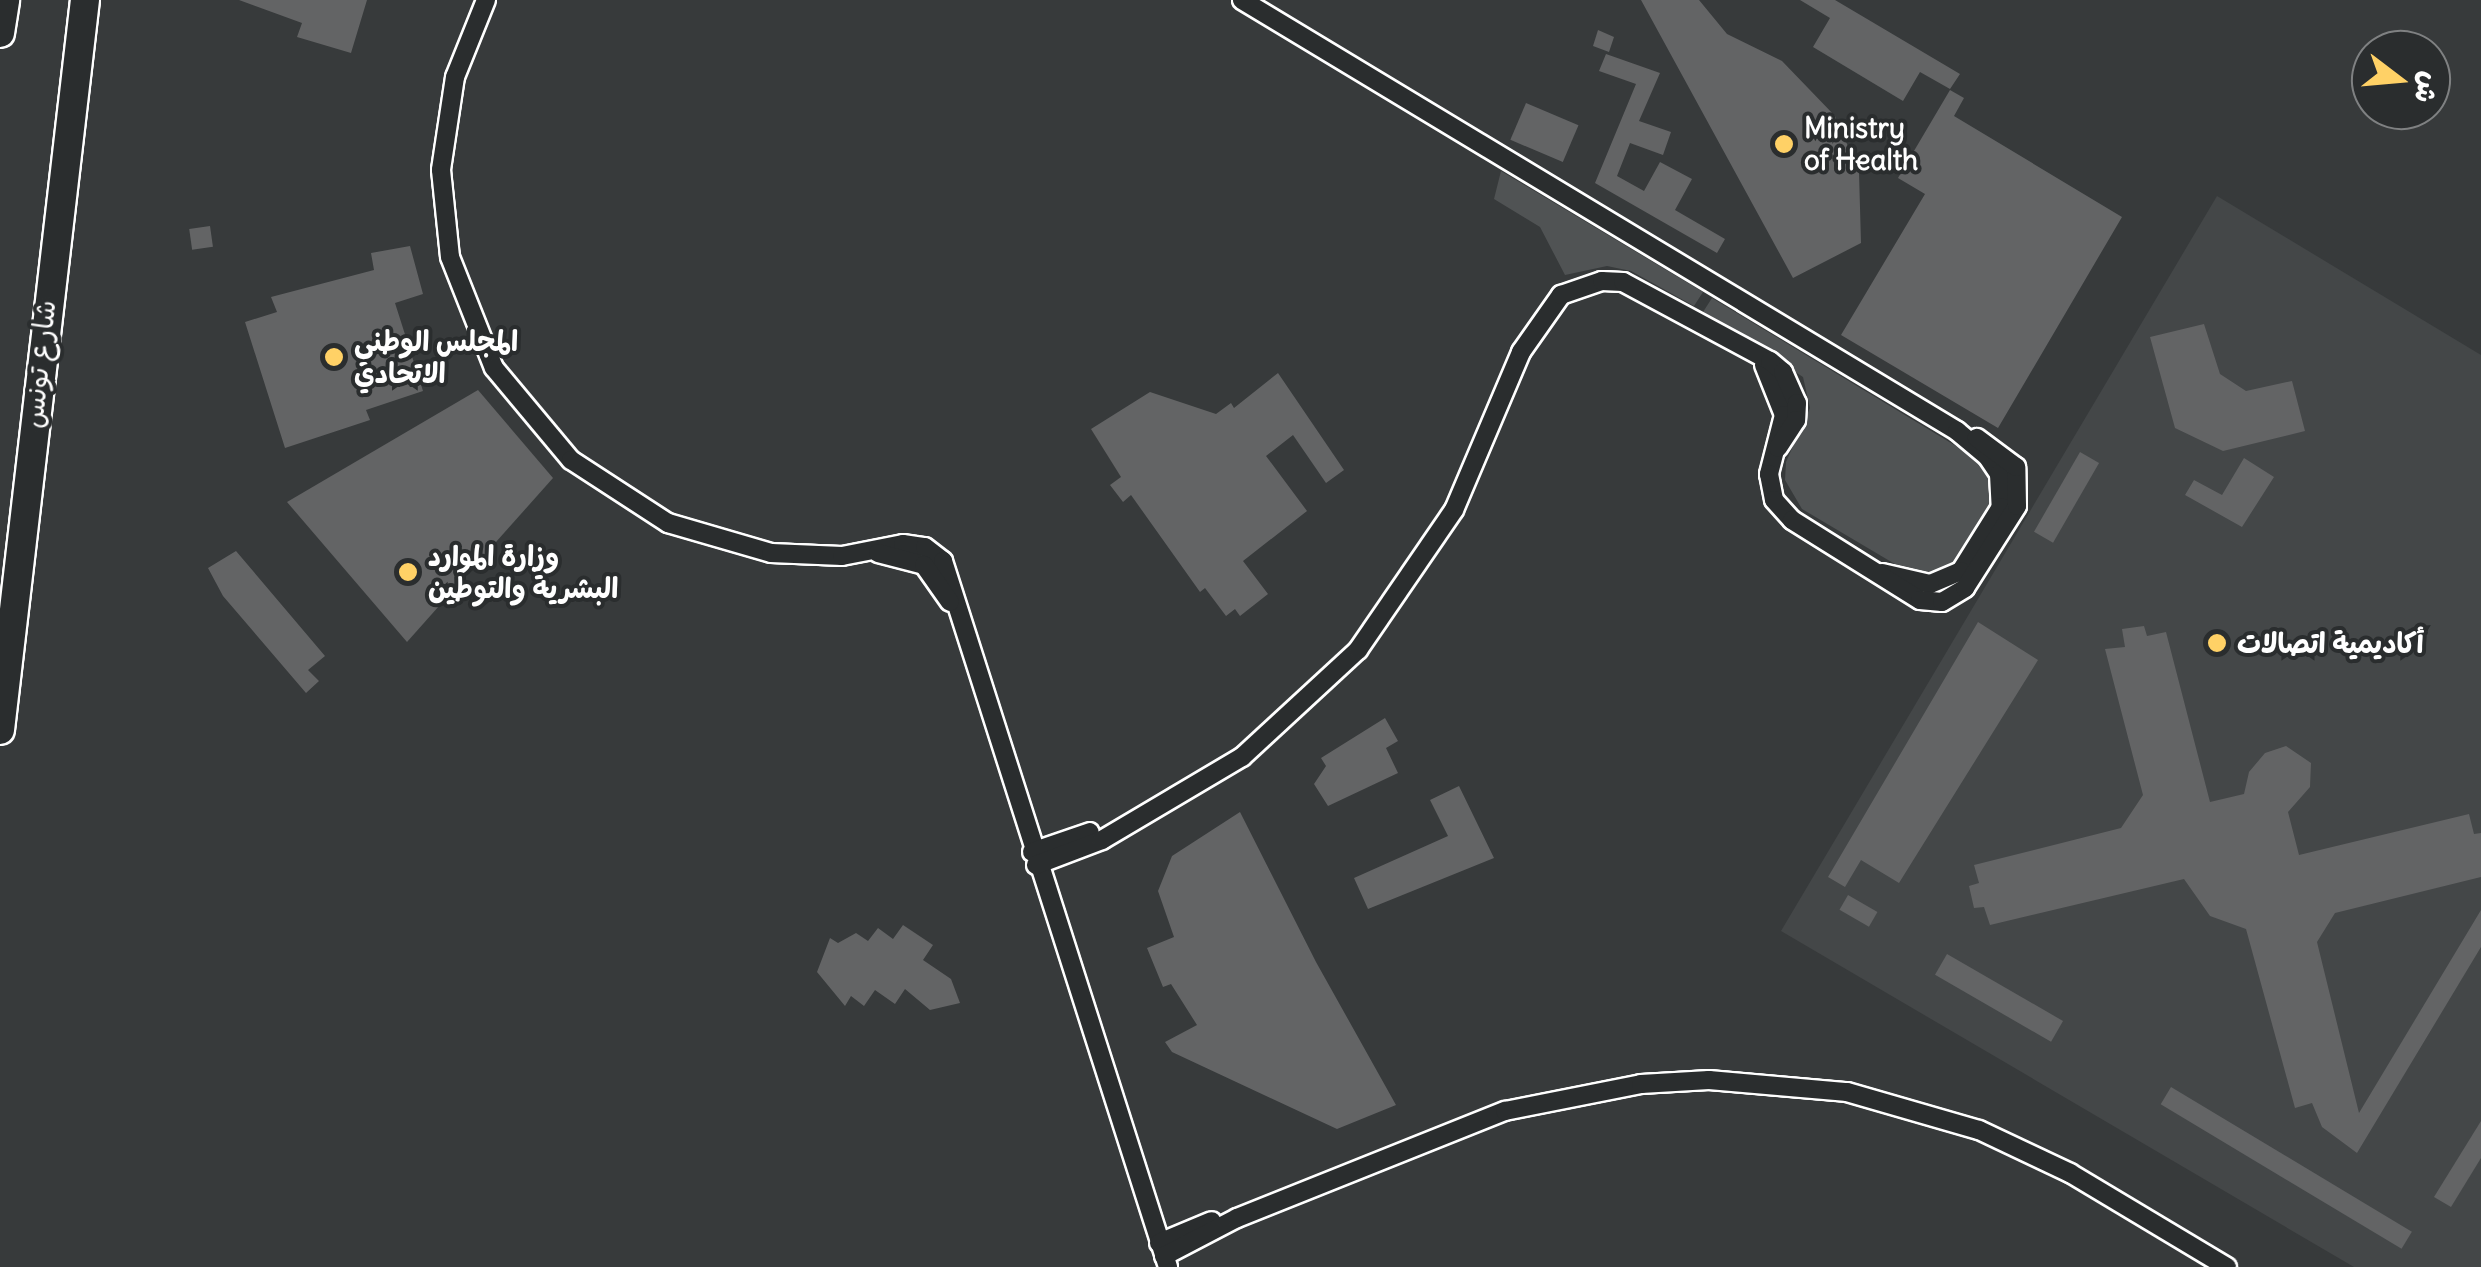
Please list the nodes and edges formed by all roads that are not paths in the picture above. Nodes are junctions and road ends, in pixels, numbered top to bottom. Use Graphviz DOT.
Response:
graph roads {
  1 [pos="5,0"];
  2 [pos="84,0"];
  3 [pos="486,0"];
  4 [pos="1242,0"];
  5 [pos="0,33"];
  6 [pos="0,730"];
  7 [pos="1034,858"];
  8 [pos="1164,1255"];
  9 [pos="2227,1267"];
  1 -- 5 [label="main road"];
  2 -- 6 [label="main road, شارع تونس"];
  3 -- 7 [label="street"];
  4 -- 7 [label="street"];
  7 -- 8 [label="street"];
  8 -- 9 [label="street"];
}
